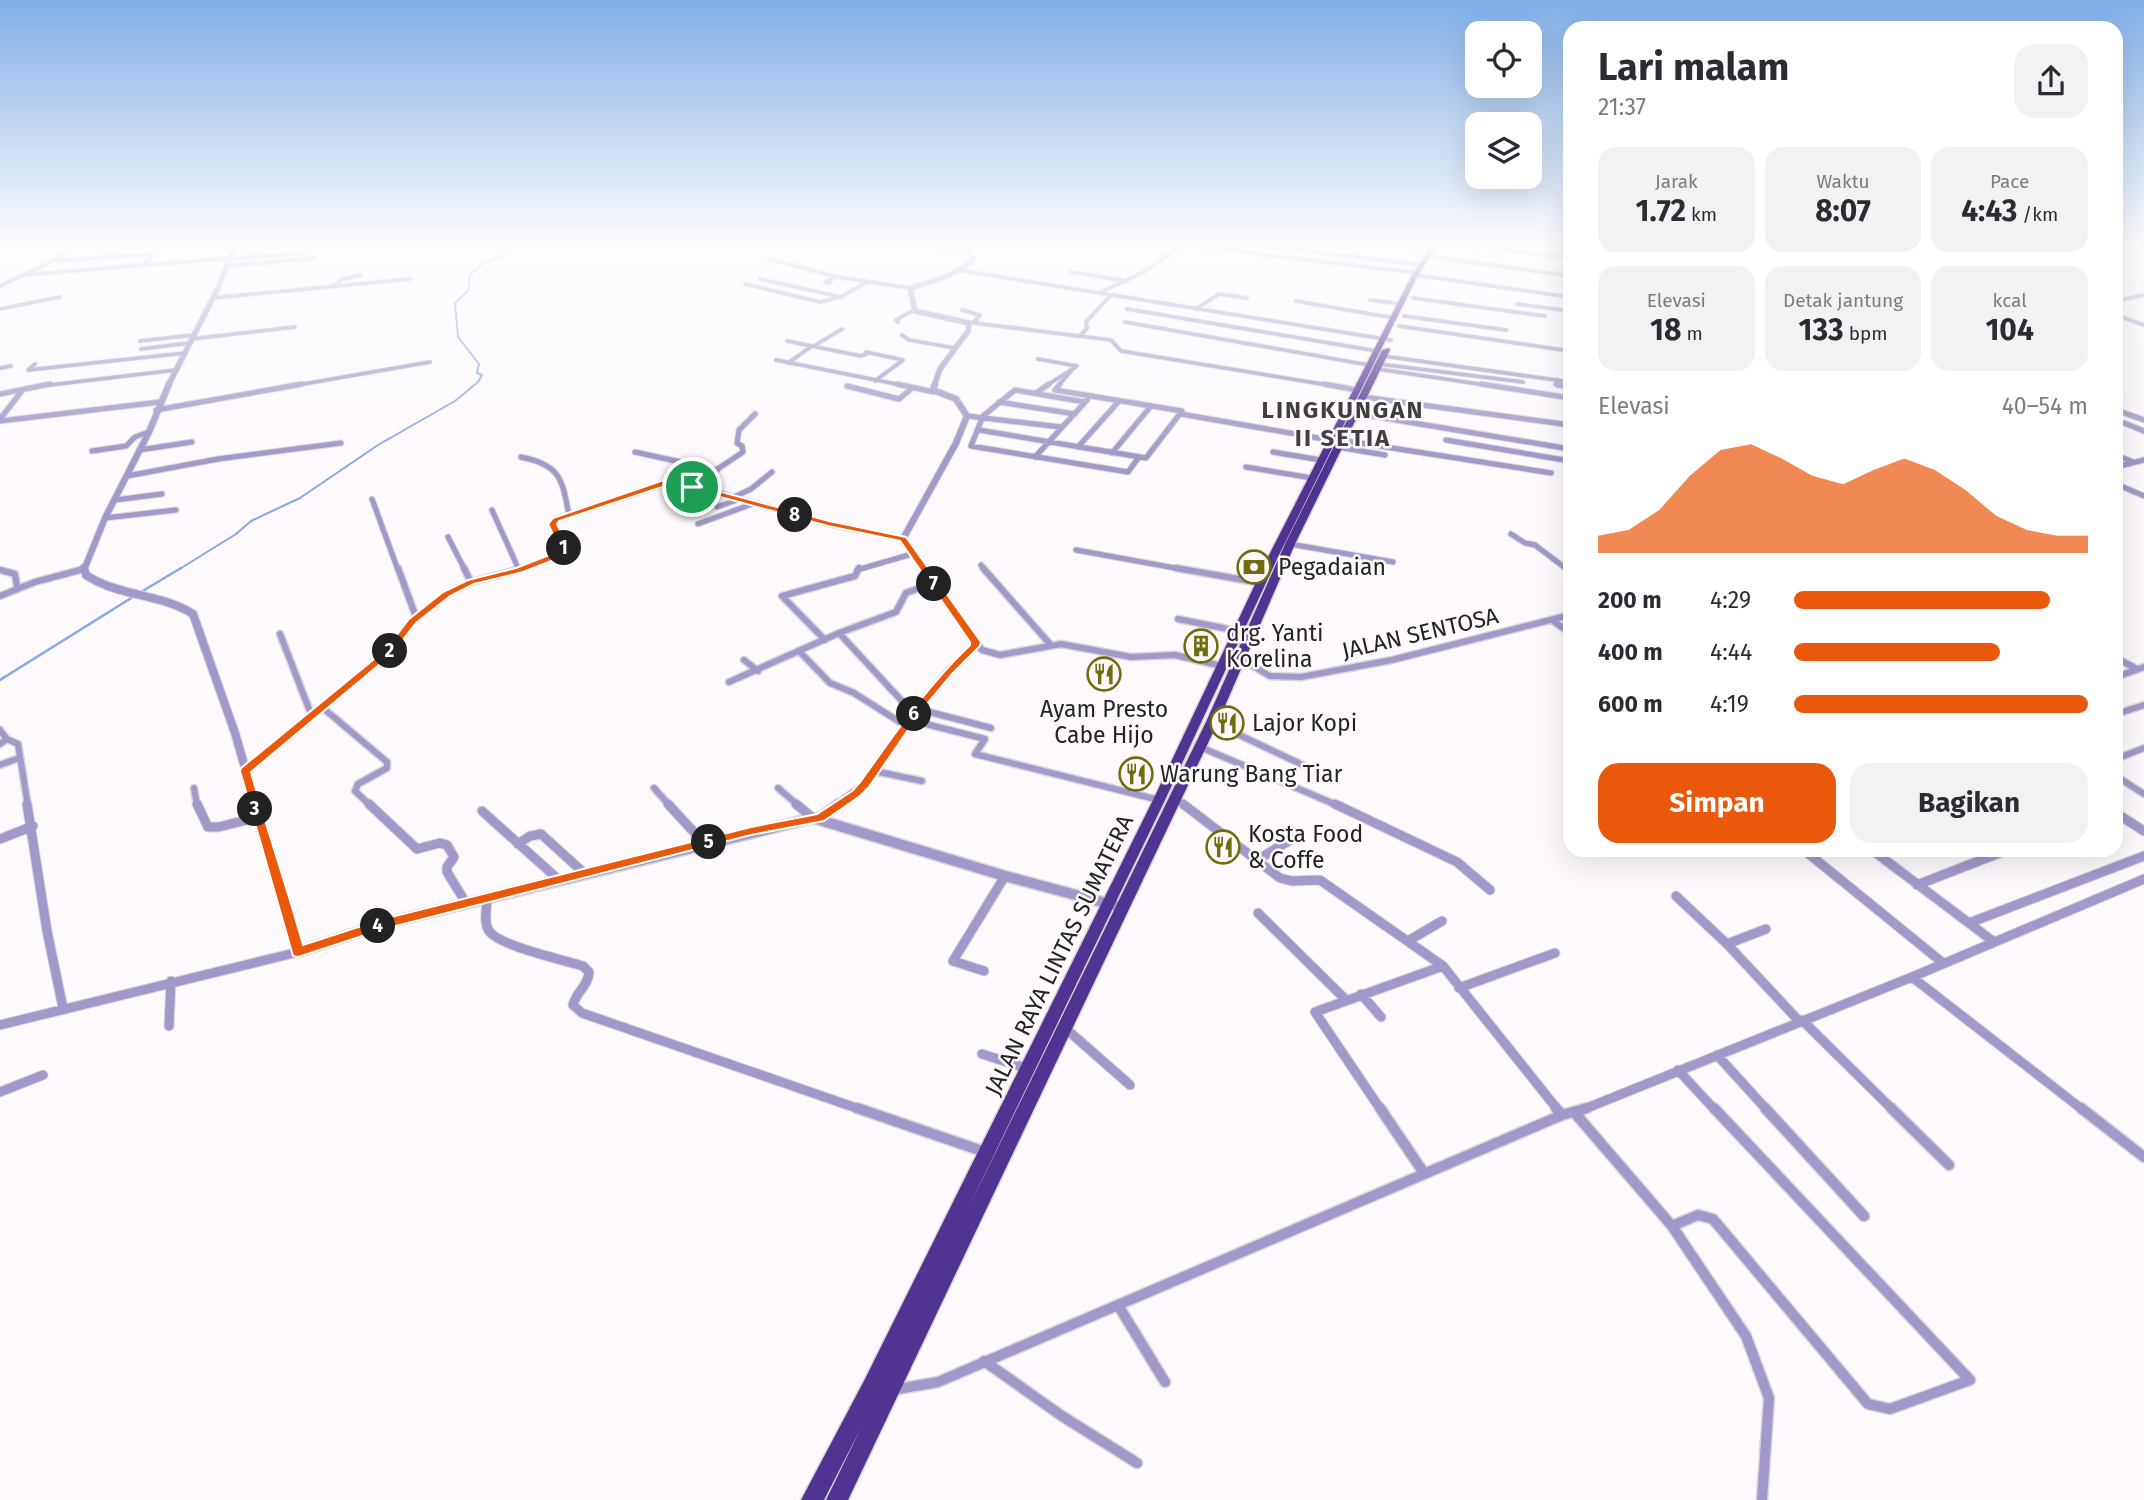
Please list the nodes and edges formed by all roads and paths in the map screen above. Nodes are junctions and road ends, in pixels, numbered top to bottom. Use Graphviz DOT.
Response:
graph roads {
  1 [pos="205,313"];
  2 [pos="909,313"];
  3 [pos="928,313"];
  4 [pos="973,313"];
  5 [pos="1094,313"];
  6 [pos="1149,313"];
  7 [pos="1212,313"];
  8 [pos="1401,313"];
  9 [pos="1406,313"];
  10 [pos="1408,313"];
  11 [pos="1438,313"];
  12 [pos="1545,316"];
  13 [pos="2123,317"];
  14 [pos="898,322"];
  15 [pos="971,322"];
  16 [pos="1125,322"];
  17 [pos="2144,324"];
  18 [pos="295,327"];
  19 [pos="842,329"];
  20 [pos="1506,330"];
  21 [pos="902,335"];
  22 [pos="1081,335"];
  23 [pos="191,339"];
  24 [pos="140,341"];
  25 [pos="787,341"];
  26 [pos="813,346"];
  27 [pos="955,348"];
  28 [pos="141,349"];
  29 [pos="1563,349"];
  30 [pos="862,351"];
  31 [pos="185,353"];
  32 [pos="869,353"];
  33 [pos="787,354"];
  34 [pos="1380,355"];
  35 [pos="796,356"];
  36 [pos="1038,359"];
  37 [pos="776,360"];
  38 [pos="430,362"];
  39 [pos="789,363"];
  40 [pos="35,364"];
  41 [pos="10,366"];
  42 [pos="66,367"];
  43 [pos="0,368"];
  44 [pos="176,370"];
  45 [pos="1071,371"];
  46 [pos="1557,380"];
  47 [pos="875,381"];
  48 [pos="1563,381"];
  49 [pos="1523,382"];
  50 [pos="52,384"];
  51 [pos="847,386"];
  52 [pos="1563,387"];
  53 [pos="911,389"];
  54 [pos="21,392"];
  55 [pos="933,392"];
  56 [pos="1035,393"];
  57 [pos="1360,393"];
  58 [pos="0,394"];
  59 [pos="1090,396"];
  60 [pos="1563,396"];
  61 [pos="1119,401"];
  62 [pos="160,402"];
  63 [pos="998,402"];
  64 [pos="1085,402"];
  65 [pos="1151,406"];
  66 [pos="156,410"];
  67 [pos="2123,412"];
  68 [pos="1354,413"];
  69 [pos="755,414"];
  70 [pos="1074,414"];
  71 [pos="967,416"];
  72 [pos="984,416"];
  73 [pos="1180,416"];
  74 [pos="0,420"];
  75 [pos="2144,420"];
  76 [pos="2124,423"];
  77 [pos="1563,424"];
  78 [pos="1061,428"];
  79 [pos="979,430"];
  80 [pos="2144,431"];
  81 [pos="149,432"];
  82 [pos="1446,440"];
  83 [pos="192,442"];
  84 [pos="1048,442"];
  85 [pos="1336,442"];
  86 [pos="341,443"];
  87 [pos="1079,447"];
  88 [pos="1563,448"];
  89 [pos="139,450"];
  90 [pos="92,451"];
  91 [pos="635,452"];
  92 [pos="1273,452"];
  93 [pos="1112,453"];
  94 [pos="1385,455"];
  95 [pos="521,457"];
  96 [pos="1035,457"];
  97 [pos="1139,457"];
  98 [pos="2123,458"];
  99 [pos="1321,460"];
  100 [pos="1563,460"];
  101 [pos="2144,460"];
  102 [pos="2134,462"];
  103 [pos="2123,465"];
  104 [pos="1246,467"];
  105 [pos="718,471"];
  106 [pos="772,472"];
  107 [pos="1551,473"];
  108 [pos="127,476"];
  109 [pos="1312,478"];
  110 [pos="692,487"];
  111 [pos="2123,487"];
  112 [pos="162,494"];
  113 [pos="720,494"];
  114 [pos="2144,496"];
  115 [pos="115,499"];
  116 [pos="372,499"];
  117 [pos="735,499"];
  118 [pos="699,502"];
  119 [pos="752,504"];
  120 [pos="717,507"];
  121 [pos="176,510"];
  122 [pos="492,510"];
  123 [pos="569,515"];
  124 [pos="105,518"];
  125 [pos="698,524"];
  126 [pos="1511,534"];
  127 [pos="448,537"];
  128 [pos="903,539"];
  129 [pos="1290,544"];
  130 [pos="1076,550"];
  131 [pos="912,554"];
  132 [pos="1393,562"];
  133 [pos="981,565"];
  134 [pos="1563,566"];
  135 [pos="84,569"];
  136 [pos="0,570"];
  137 [pos="519,570"];
  138 [pos="471,582"];
  139 [pos="933,583"];
  140 [pos="1261,583"];
  141 [pos="17,588"];
  142 [pos="0,596"];
  143 [pos="416,617"];
  144 [pos="1563,617"];
  145 [pos="1178,619"];
  146 [pos="1552,620"];
  147 [pos="1563,628"];
  148 [pos="1238,631"];
  149 [pos="839,633"];
  150 [pos="280,634"];
  151 [pos="825,640"];
  152 [pos="975,642"];
  153 [pos="1050,644"];
  154 [pos="800,652"];
  155 [pos="1235,655"];
  156 [pos="744,660"];
  157 [pos="2123,661"];
  158 [pos="1222,666"];
  159 [pos="2140,668"];
  160 [pos="758,671"];
  161 [pos="2123,674"];
  162 [pos="729,682"];
  163 [pos="2144,705"];
  164 [pos="323,708"];
  165 [pos="2123,712"];
  166 [pos="312,714"];
  167 [pos="912,717"];
  168 [pos="1212,722"];
  169 [pos="990,728"];
  170 [pos="0,730"];
  171 [pos="3,742"];
  172 [pos="1200,747"];
  173 [pos="2144,748"];
  174 [pos="2123,756"];
  175 [pos="19,758"];
  176 [pos="0,765"];
  177 [pos="1307,767"];
  178 [pos="245,771"];
  179 [pos="874,771"];
  180 [pos="2123,780"];
  181 [pos="922,782"];
  182 [pos="194,788"];
  183 [pos="654,788"];
  184 [pos="778,788"];
  185 [pos="2144,794"];
  186 [pos="1175,798"];
  187 [pos="1159,800"];
  188 [pos="482,811"];
  189 [pos="258,817"];
  190 [pos="816,818"];
  191 [pos="2123,818"];
  192 [pos="33,826"];
  193 [pos="2144,831"];
  194 [pos="0,839"];
  195 [pos="1292,839"];
  196 [pos="705,843"];
  197 [pos="518,845"];
  198 [pos="2144,856"];
  199 [pos="1813,857"];
  200 [pos="1881,857"];
  201 [pos="1988,857"];
  202 [pos="1257,860"];
  203 [pos="584,873"];
  204 [pos="1005,876"];
  205 [pos="2144,879"];
  206 [pos="559,880"];
  207 [pos="1917,884"];
  208 [pos="1490,890"];
  209 [pos="1676,896"];
  210 [pos="487,898"];
  211 [pos="466,903"];
  212 [pos="1114,905"];
  213 [pos="1258,913"];
  214 [pos="1442,921"];
  215 [pos="1969,923"];
  216 [pos="1766,929"];
  217 [pos="1408,941"];
  218 [pos="1994,942"];
  219 [pos="1727,944"];
  220 [pos="298,952"];
  221 [pos="1555,953"];
  222 [pos="1943,963"];
  223 [pos="1443,966"];
  224 [pos="984,971"];
  225 [pos="1912,977"];
  226 [pos="171,981"];
  227 [pos="1460,988"];
  228 [pos="1362,994"];
  229 [pos="1346,1000"];
  230 [pos="63,1008"];
  231 [pos="1381,1017"];
  232 [pos="1801,1021"];
  233 [pos="0,1025"];
  234 [pos="169,1026"];
  235 [pos="1063,1027"];
  236 [pos="982,1054"];
  237 [pos="1717,1055"];
  238 [pos="1026,1068"];
  239 [pos="1678,1070"];
  240 [pos="43,1075"];
  241 [pos="1130,1085"];
  242 [pos="0,1092"];
  243 [pos="1574,1112"];
  244 [pos="1562,1115"];
  245 [pos="986,1153"];
  246 [pos="2144,1157"];
  247 [pos="1949,1164"];
  248 [pos="1424,1173"];
  249 [pos="1864,1216"];
  250 [pos="1672,1226"];
  251 [pos="1118,1305"];
  252 [pos="984,1361"];
  253 [pos="1165,1382"];
  254 [pos="872,1386"];
  255 [pos="890,1391"];
  256 [pos="1137,1463"];
  257 [pos="811,1500"];
  258 [pos="838,1500"];
  259 [pos="1762,1500"];
  1 -- 23 [label="street"];
  2 -- 14 [label="street"];
  3 -- 15 [label="street"];
  4 -- 15 [label="street"];
  5 -- 22 [label="street"];
  6 -- 34 [label="street"];
  7 -- 34 [label="street"];
  8 -- 34 [label="highway, JALAN RAYA LINTAS SUMATERA"];
  9 -- 29 [label="street"];
  10 -- 20 [label="street"];
  11 -- 12 [label="street"];
  13 -- 17 [label="street"];
  15 -- 22 [label="street"];
  15 -- 27 [label="street"];
  16 -- 34 [label="street"];
  18 -- 23 [label="street"];
  19 -- 26 [label="street"];
  21 -- 27 [label="street"];
  22 -- 57 [label="street"];
  23 -- 24 [label="street"];
  23 -- 28 [label="street"];
  23 -- 31 [label="street"];
  25 -- 26 [label="street"];
  26 -- 32 [label="street"];
  26 -- 35 [label="street"];
  27 -- 55 [label="street"];
  30 -- 32 [label="street"];
  31 -- 42 [label="street"];
  31 -- 44 [label="street"];
  32 -- 47 [label="street"];
  33 -- 35 [label="street"];
  34 -- 46 [label="street"];
  34 -- 49 [label="street"];
  34 -- 57 [label="highway, JALAN RAYA LINTAS SUMATERA"];
  34 -- 60 [label="street"];
  35 -- 39 [label="street"];
  36 -- 45 [label="street"];
  37 -- 39 [label="street"];
  38 -- 66 [label="street"];
  39 -- 47 [label="street"];
  40 -- 42 [label="street"];
  41 -- 43 [label="street"];
  42 -- 50 [label="street"];
  44 -- 50 [label="street"];
  44 -- 62 [label="street"];
  45 -- 56 [label="street"];
  45 -- 59 [label="street"];
  46 -- 48 [label="street"];
  46 -- 52 [label="street"];
  47 -- 53 [label="street"];
  50 -- 54 [label="street"];
  51 -- 53 [label="street"];
  53 -- 55 [label="street"];
  54 -- 58 [label="street"];
  54 -- 74 [label="street"];
  55 -- 71 [label="street"];
  56 -- 63 [label="street"];
  56 -- 64 [label="street"];
  57 -- 68 [label="highway, JALAN RAYA LINTAS SUMATERA"];
  57 -- 77 [label="street"];
  57 -- 85 [label="highway, JALAN RAYA LINTAS SUMATERA"];
  59 -- 61 [label="street"];
  59 -- 64 [label="street"];
  61 -- 65 [label="street"];
  61 -- 87 [label="street"];
  62 -- 66 [label="street"];
  62 -- 74 [label="street"];
  63 -- 70 [label="street"];
  63 -- 72 [label="street"];
  64 -- 70 [label="street"];
  65 -- 73 [label="street"];
  65 -- 93 [label="street"];
  66 -- 81 [label="street"];
  67 -- 75 [label="street"];
  68 -- 85 [label="highway, JALAN RAYA LINTAS SUMATERA"];
  68 -- 88 [label="street"];
  69 -- 105 [label="street"];
  70 -- 78 [label="street"];
  71 -- 72 [label="street"];
  71 -- 128 [label="street"];
  72 -- 78 [label="street"];
  72 -- 79 [label="street"];
  73 -- 85 [label="street"];
  73 -- 97 [label="street"];
  76 -- 80 [label="street"];
  78 -- 84 [label="street"];
  79 -- 84 [label="street"];
  79 -- 96 [label="street"];
  81 -- 89 [label="street"];
  81 -- 90 [label="street"];
  82 -- 100 [label="street"];
  83 -- 89 [label="street"];
  84 -- 87 [label="street"];
  84 -- 96 [label="street"];
  85 -- 94 [label="street"];
  85 -- 99 [label="highway, JALAN RAYA LINTAS SUMATERA"];
  85 -- 107 [label="street"];
  85 -- 129 [label="highway, JALAN RAYA LINTAS SUMATERA"];
  86 -- 108 [label="street"];
  87 -- 93 [label="street"];
  89 -- 108 [label="street"];
  91 -- 105 [label="street"];
  92 -- 99 [label="street"];
  93 -- 97 [label="street"];
  95 -- 123 [label="street"];
  96 -- 97 [label="street"];
  98 -- 102 [label="street"];
  99 -- 109 [label="highway, JALAN RAYA LINTAS SUMATERA"];
  101 -- 102 [label="street"];
  102 -- 103 [label="street"];
  104 -- 109 [label="street"];
  105 -- 110 [label="street"];
  106 -- 117 [label="street"];
  108 -- 115 [label="street"];
  109 -- 140 [label="highway, JALAN RAYA LINTAS SUMATERA"];
  110 -- 113 [label="street"];
  110 -- 123 [label="street"];
  111 -- 114 [label="street"];
  112 -- 115 [label="street"];
  113 -- 117 [label="street"];
  113 -- 118 [label="street"];
  115 -- 124 [label="street"];
  116 -- 143 [label="street"];
  117 -- 119 [label="street"];
  117 -- 120 [label="street"];
  119 -- 125 [label="street"];
  119 -- 128 [label="street"];
  121 -- 124 [label="street"];
  122 -- 137 [label="street"];
  123 -- 137 [label="street"];
  124 -- 135 [label="street"];
  126 -- 134 [label="street"];
  127 -- 138 [label="street"];
  128 -- 131 [label="street"];
  129 -- 132 [label="street"];
  129 -- 155 [label="highway, JALAN RAYA LINTAS SUMATERA"];
  130 -- 140 [label="street"];
  131 -- 139 [label="street"];
  131 -- 151 [label="street"];
  133 -- 153 [label="street"];
  135 -- 141 [label="street"];
  135 -- 178 [label="street"];
  136 -- 141 [label="street"];
  137 -- 138 [label="street"];
  138 -- 143 [label="street"];
  139 -- 149 [label="street"];
  139 -- 152 [label="street"];
  140 -- 148 [label="highway, JALAN RAYA LINTAS SUMATERA"];
  141 -- 142 [label="street"];
  143 -- 164 [label="street"];
  144 -- 146 [label="street, JALAN SENTOSA"];
  145 -- 148 [label="street"];
  146 -- 147 [label="street"];
  146 -- 155 [label="street, JALAN SENTOSA"];
  148 -- 155 [label="highway, JALAN RAYA LINTAS SUMATERA"];
  149 -- 151 [label="street"];
  149 -- 167 [label="street"];
  150 -- 166 [label="street"];
  151 -- 154 [label="street"];
  152 -- 153 [label="street"];
  152 -- 167 [label="street"];
  153 -- 158 [label="street"];
  154 -- 160 [label="street"];
  154 -- 167 [label="street"];
  155 -- 158 [label="highway, JALAN RAYA LINTAS SUMATERA"];
  155 -- 168 [label="highway, JALAN RAYA LINTAS SUMATERA"];
  156 -- 160 [label="street"];
  157 -- 159 [label="street"];
  158 -- 187 [label="highway, JALAN RAYA LINTAS SUMATERA"];
  159 -- 161 [label="street"];
  160 -- 162 [label="street"];
  163 -- 165 [label="street"];
  164 -- 166 [label="street"];
  164 -- 211 [label="street"];
  166 -- 178 [label="street"];
  167 -- 169 [label="street"];
  167 -- 179 [label="street"];
  167 -- 187 [label="street"];
  168 -- 172 [label="highway, JALAN RAYA LINTAS SUMATERA"];
  168 -- 177 [label="street"];
  170 -- 171 [label="street"];
  171 -- 175 [label="street"];
  172 -- 186 [label="highway, JALAN RAYA LINTAS SUMATERA"];
  172 -- 208 [label="street"];
  173 -- 174 [label="street"];
  175 -- 176 [label="street"];
  175 -- 192 [label="street"];
  178 -- 189 [label="street"];
  179 -- 181 [label="street"];
  179 -- 190 [label="street"];
  180 -- 185 [label="street"];
  182 -- 189 [label="street"];
  183 -- 196 [label="street"];
  184 -- 190 [label="street"];
  186 -- 202 [label="street"];
  186 -- 212 [label="highway, JALAN RAYA LINTAS SUMATERA"];
  187 -- 212 [label="highway, JALAN RAYA LINTAS SUMATERA"];
  188 -- 197 [label="street"];
  189 -- 220 [label="street"];
  190 -- 196 [label="street"];
  190 -- 204 [label="street"];
  191 -- 193 [label="street"];
  192 -- 194 [label="street"];
  192 -- 230 [label="street"];
  195 -- 202 [label="street"];
  196 -- 203 [label="street"];
  197 -- 203 [label="street"];
  197 -- 206 [label="street"];
  198 -- 215 [label="street"];
  199 -- 222 [label="street"];
  200 -- 207 [label="street"];
  201 -- 207 [label="street"];
  202 -- 217 [label="street"];
  203 -- 206 [label="street"];
  204 -- 212 [label="street"];
  204 -- 224 [label="street"];
  205 -- 218 [label="street"];
  206 -- 210 [label="street"];
  207 -- 215 [label="street"];
  209 -- 219 [label="street"];
  210 -- 211 [label="street"];
  210 -- 245 [label="street"];
  211 -- 220 [label="street"];
  212 -- 235 [label="highway, JALAN RAYA LINTAS SUMATERA"];
  212 -- 238 [label="highway, JALAN RAYA LINTAS SUMATERA"];
  213 -- 229 [label="street"];
  214 -- 217 [label="street"];
  215 -- 218 [label="street"];
  216 -- 219 [label="street"];
  217 -- 223 [label="street"];
  218 -- 222 [label="street"];
  219 -- 232 [label="street"];
  220 -- 226 [label="street"];
  221 -- 227 [label="street"];
  222 -- 225 [label="street"];
  223 -- 227 [label="street"];
  223 -- 228 [label="street"];
  225 -- 232 [label="street"];
  225 -- 246 [label="street"];
  226 -- 230 [label="street"];
  226 -- 234 [label="street"];
  227 -- 244 [label="street"];
  228 -- 229 [label="street"];
  228 -- 231 [label="street"];
  229 -- 248 [label="street"];
  230 -- 233 [label="street"];
  232 -- 237 [label="street"];
  232 -- 247 [label="street"];
  235 -- 241 [label="street"];
  235 -- 255 [label="highway, JALAN RAYA LINTAS SUMATERA"];
  236 -- 238 [label="street"];
  237 -- 239 [label="street"];
  237 -- 249 [label="street"];
  238 -- 245 [label="highway, JALAN RAYA LINTAS SUMATERA"];
  239 -- 243 [label="street"];
  239 -- 250 [label="street"];
  240 -- 242 [label="street"];
  243 -- 244 [label="street"];
  243 -- 250 [label="street"];
  244 -- 248 [label="street"];
  245 -- 254 [label="highway, JALAN RAYA LINTAS SUMATERA"];
  248 -- 251 [label="street"];
  250 -- 259 [label="street"];
  251 -- 252 [label="street"];
  251 -- 253 [label="street"];
  252 -- 255 [label="street"];
  252 -- 256 [label="street"];
  254 -- 255 [label="street"];
  254 -- 257 [label="highway, JALAN RAYA LINTAS SUMATERA"];
  255 -- 258 [label="highway, JALAN RAYA LINTAS SUMATERA"];
}
